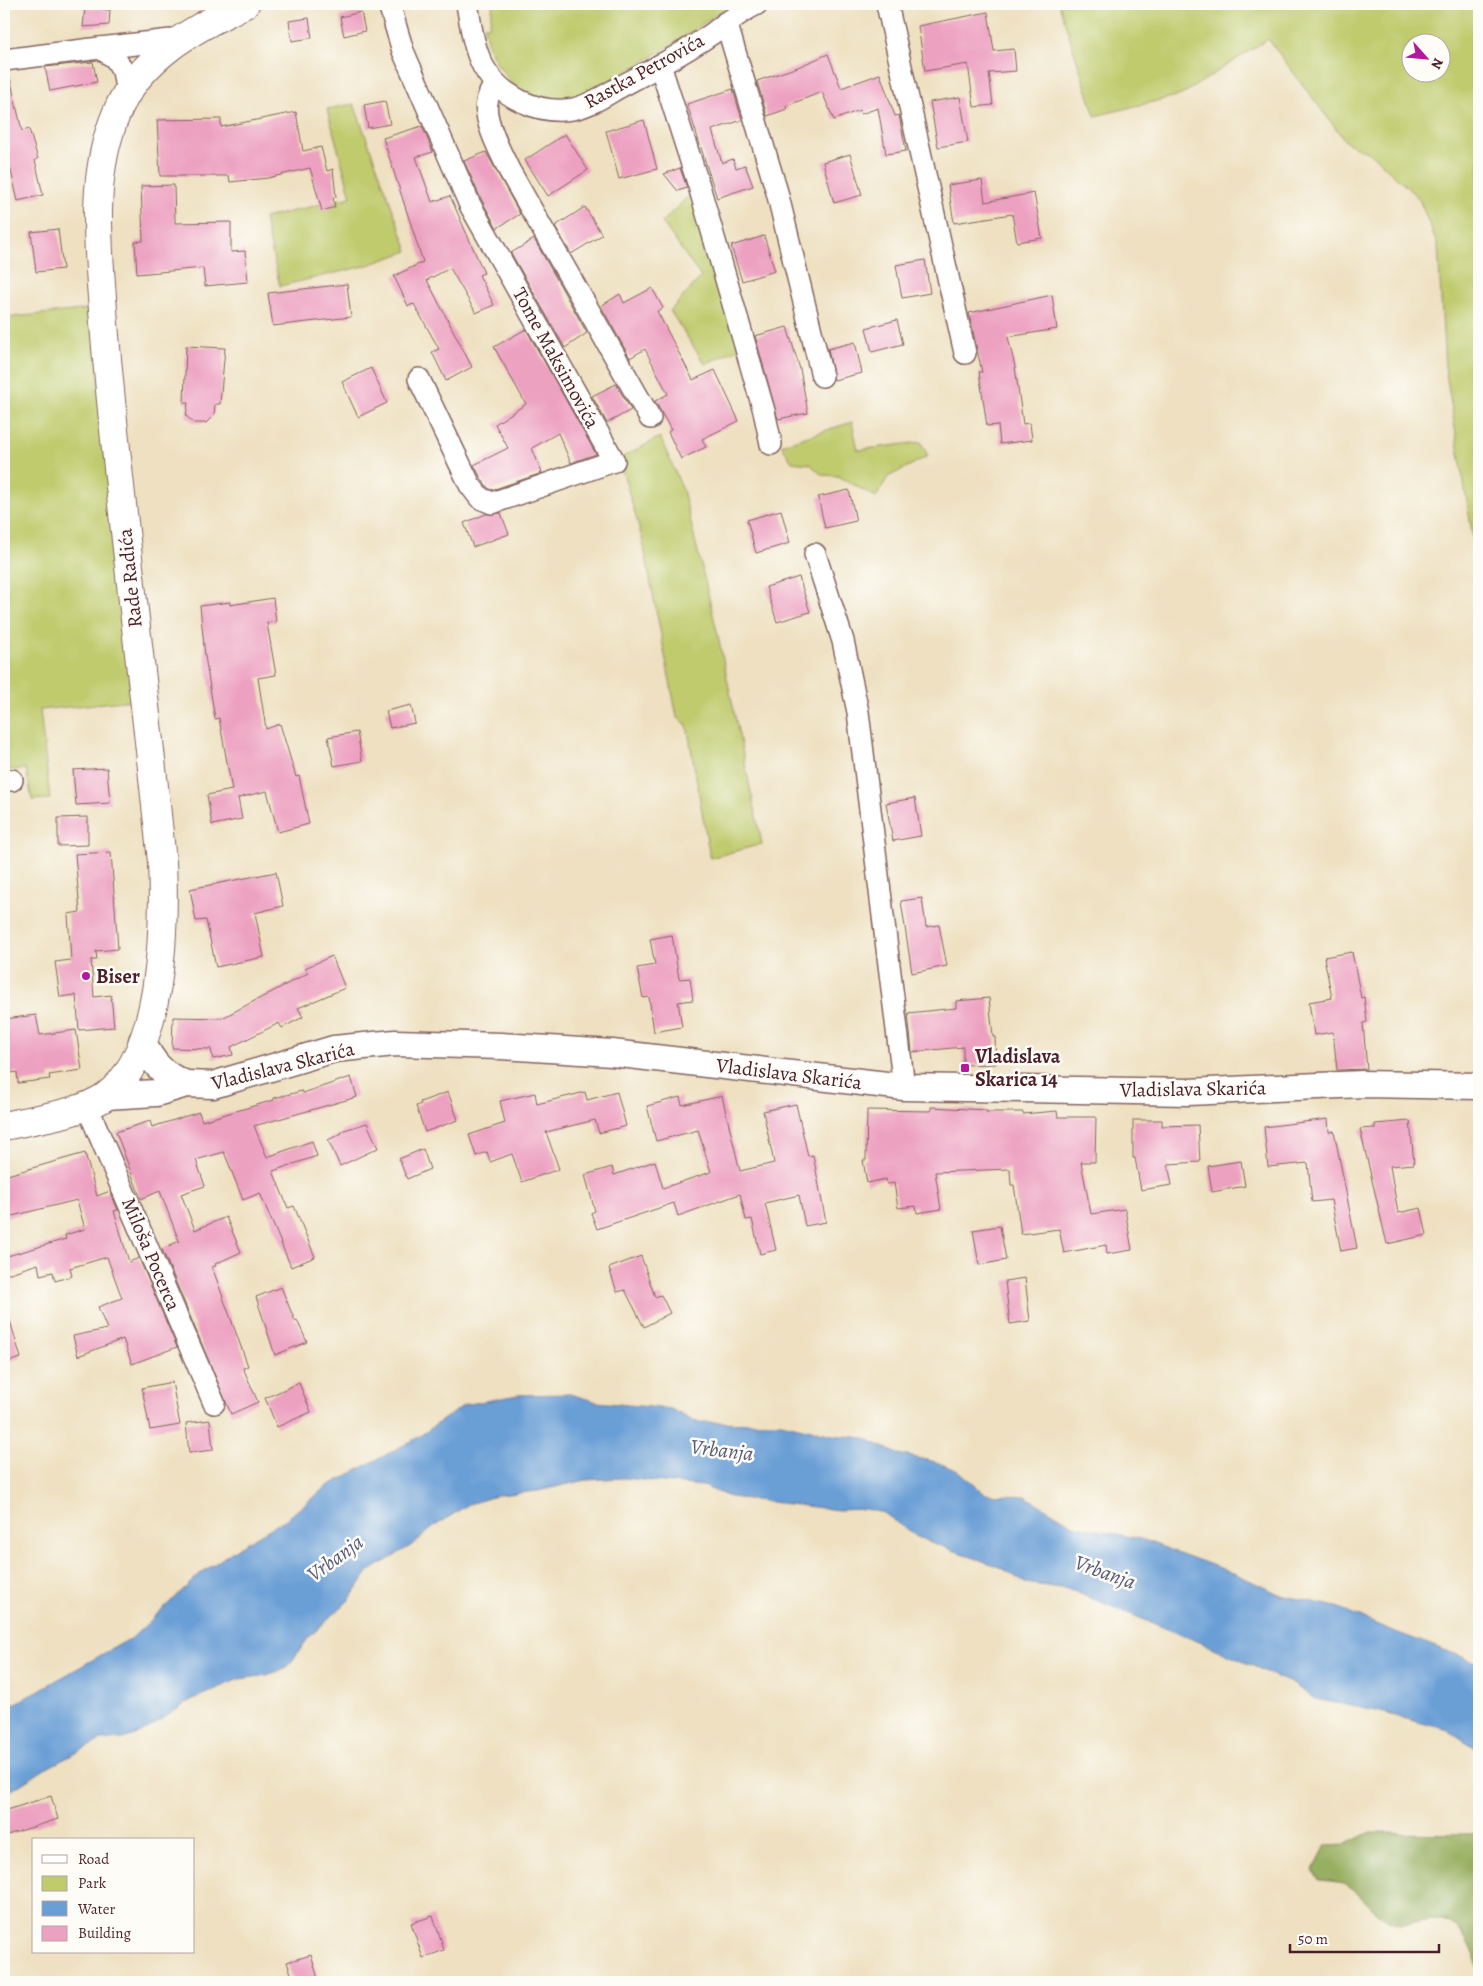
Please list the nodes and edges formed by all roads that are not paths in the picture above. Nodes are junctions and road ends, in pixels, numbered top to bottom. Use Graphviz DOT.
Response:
graph roads {
  1 [pos="389,4"];
  2 [pos="467,4"];
  3 [pos="757,4"];
  4 [pos="888,4"];
  5 [pos="237,6"];
  6 [pos="726,22"];
  7 [pos="180,39"];
  8 [pos="100,48"];
  9 [pos="4,60"];
  10 [pos="660,66"];
  11 [pos="495,83"];
  12 [pos="127,93"];
  13 [pos="965,353"];
  14 [pos="822,376"];
  15 [pos="419,379"];
  16 [pos="650,418"];
  17 [pos="771,444"];
  18 [pos="815,554"];
  19 [pos="142,1041"];
  20 [pos="186,1084"];
  21 [pos="1479,1086"];
  22 [pos="904,1087"];
  23 [pos="96,1101"];
  24 [pos="4,1126"];
  25 [pos="214,1403"];
  1 -- 15 [label="street, Tome Maksimovića"];
  2 -- 11 [label="street, Rastka Petrovića"];
  3 -- 6 [label="street, Rastka Petrovića"];
  4 -- 13 [label="street"];
  5 -- 7 [label="main road, Rade Radića"];
  6 -- 10 [label="street, Rastka Petrovića"];
  6 -- 14 [label="street"];
  7 -- 8 [label="street"];
  7 -- 12 [label="main road, Rade Radića"];
  8 -- 9 [label="street"];
  8 -- 12 [label="street"];
  10 -- 11 [label="street, Rastka Petrovića"];
  10 -- 17 [label="street"];
  11 -- 16 [label="street"];
  12 -- 19 [label="main road, Rade Radića"];
  18 -- 22 [label="street"];
  19 -- 20 [label="street"];
  19 -- 23 [label="main road, Rade Radića"];
  20 -- 22 [label="street, Vladislava Skarića"];
  20 -- 23 [label="street, Vladislava Skarića"];
  21 -- 22 [label="street, Vladislava Skarića"];
  23 -- 24 [label="main road"];
  23 -- 25 [label="street, Miloša Pocerca"];
}
